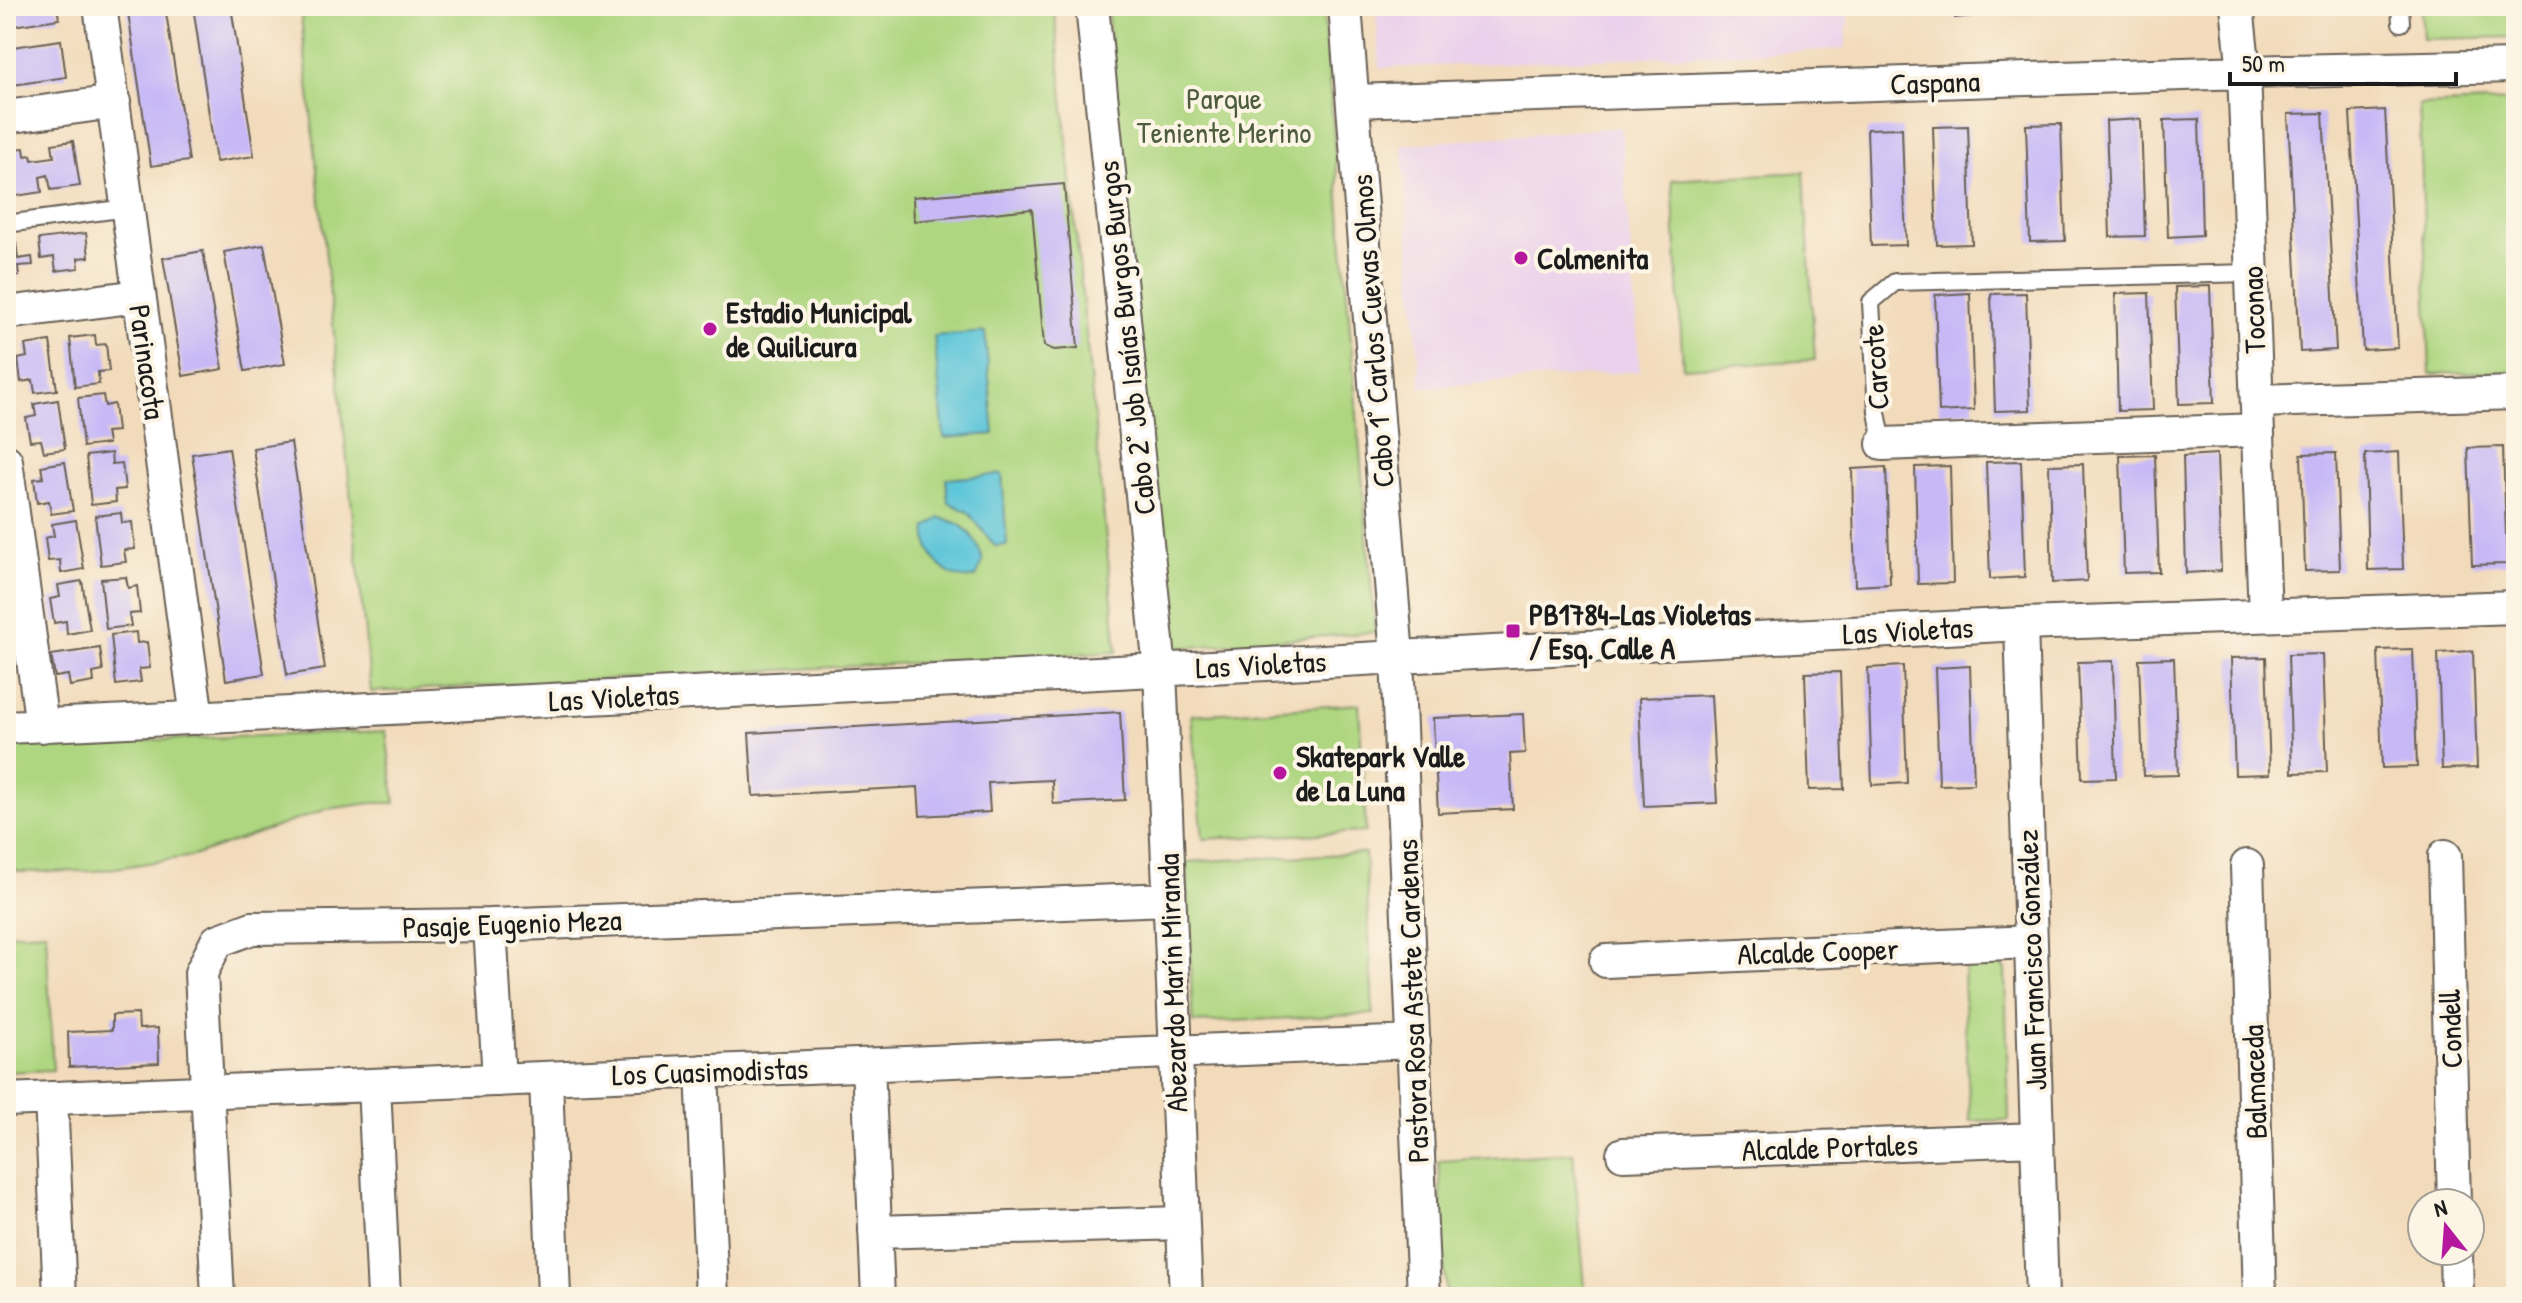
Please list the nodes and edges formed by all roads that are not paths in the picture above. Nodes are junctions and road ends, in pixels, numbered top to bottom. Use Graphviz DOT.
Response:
graph roads {
  1 [pos="100,6"];
  2 [pos="1092,6"];
  3 [pos="1345,6"];
  4 [pos="2237,6"];
  5 [pos="2516,66"];
  6 [pos="2244,72"];
  7 [pos="1354,101"];
  8 [pos="114,102"];
  9 [pos="6,117"];
  10 [pos="127,208"];
  11 [pos="6,224"];
  12 [pos="2251,273"];
  13 [pos="139,296"];
  14 [pos="6,313"];
  15 [pos="2516,393"];
  16 [pos="2257,416"];
  17 [pos="1883,444"];
  18 [pos="6,461"];
  19 [pos="2516,607"];
  20 [pos="2265,615"];
  21 [pos="2021,624"];
  22 [pos="1397,657"];
  23 [pos="1160,670"];
  24 [pos="197,718"];
  25 [pos="42,726"];
  26 [pos="6,727"];
  27 [pos="2445,856"];
  28 [pos="2247,866"];
  29 [pos="1169,899"];
  30 [pos="490,925"];
  31 [pos="2031,942"];
  32 [pos="1606,961"];
  33 [pos="1414,1042"];
  34 [pos="1174,1052"];
  35 [pos="868,1065"];
  36 [pos="702,1071"];
  37 [pos="546,1078"];
  38 [pos="499,1080"];
  39 [pos="374,1085"];
  40 [pos="209,1092"];
  41 [pos="51,1098"];
  42 [pos="6,1100"];
  43 [pos="2037,1139"];
  44 [pos="1623,1154"];
  45 [pos="2454,1187"];
  46 [pos="1182,1223"];
  47 [pos="875,1232"];
  48 [pos="2456,1267"];
  49 [pos="60,1297"];
  50 [pos="218,1297"];
  51 [pos="384,1297"];
  52 [pos="554,1297"];
  53 [pos="712,1297"];
  54 [pos="878,1297"];
  55 [pos="1186,1297"];
  56 [pos="1424,1297"];
  57 [pos="2042,1297"];
  58 [pos="2260,1297"];
  59 [pos="2457,1297"];
  1 -- 8 [label="street, Parinacota"];
  2 -- 23 [label="street, Cabo 2° Job Isaías Burgos Burgos"];
  3 -- 7 [label="street, Cabo 1° Carlos Cuevas Olmos"];
  4 -- 6 [label="street, Toconao"];
  5 -- 6 [label="street, Caspana"];
  6 -- 7 [label="street, Caspana"];
  6 -- 12 [label="street, Toconao"];
  7 -- 22 [label="street, Cabo 1° Carlos Cuevas Olmos"];
  8 -- 9 [label="street"];
  8 -- 10 [label="street, Parinacota"];
  10 -- 11 [label="lane"];
  10 -- 13 [label="street, Parinacota"];
  12 -- 16 [label="street, Toconao"];
  12 -- 17 [label="lane, Carcote"];
  13 -- 14 [label="street"];
  13 -- 24 [label="street, Parinacota"];
  15 -- 16 [label="street, Carcote"];
  16 -- 17 [label="street, Carcote"];
  16 -- 20 [label="street, Toconao"];
  18 -- 25 [label="street"];
  19 -- 20 [label="street, Las Violetas"];
  20 -- 21 [label="street, Las Violetas"];
  21 -- 22 [label="street, Las Violetas"];
  21 -- 31 [label="street, Juan Francisco González"];
  22 -- 23 [label="street, Las Violetas"];
  22 -- 33 [label="street, Pastora Rosa Astete Cardenas"];
  23 -- 24 [label="street, Las Violetas"];
  23 -- 29 [label="street, Abezardo Marín Miranda"];
  24 -- 25 [label="street, Las Violetas"];
  25 -- 26 [label="street, Las Violetas"];
  27 -- 45 [label="street, Condell"];
  28 -- 58 [label="street, Balmaceda"];
  29 -- 30 [label="street, Pasaje Eugenio Meza"];
  29 -- 34 [label="street, Abezardo Marín Miranda"];
  30 -- 38 [label="street"];
  30 -- 40 [label="street, Pasaje Eugenio Meza"];
  31 -- 32 [label="street, Alcalde Cooper"];
  31 -- 43 [label="street, Juan Francisco González"];
  33 -- 34 [label="street, Los Cuasimodistas"];
  33 -- 56 [label="street, Pastora Rosa Astete Cardenas"];
  34 -- 35 [label="street, Los Cuasimodistas"];
  34 -- 46 [label="street, Abezardo Marín Miranda"];
  35 -- 36 [label="street, Los Cuasimodistas"];
  35 -- 47 [label="street"];
  36 -- 37 [label="street, Los Cuasimodistas"];
  36 -- 53 [label="street"];
  37 -- 38 [label="street, Los Cuasimodistas"];
  37 -- 52 [label="street"];
  38 -- 39 [label="street, Los Cuasimodistas"];
  39 -- 40 [label="street, Los Cuasimodistas"];
  39 -- 51 [label="street"];
  40 -- 41 [label="street, Los Cuasimodistas"];
  40 -- 50 [label="street, Pasaje Eugenio Meza"];
  41 -- 42 [label="street, Los Cuasimodistas"];
  41 -- 49 [label="street"];
  43 -- 44 [label="street, Alcalde Portales"];
  43 -- 57 [label="street, Juan Francisco González"];
  46 -- 47 [label="street"];
  46 -- 55 [label="street, Abezardo Marín Miranda"];
  47 -- 54 [label="street"];
  48 -- 59 [label="street"];
}
